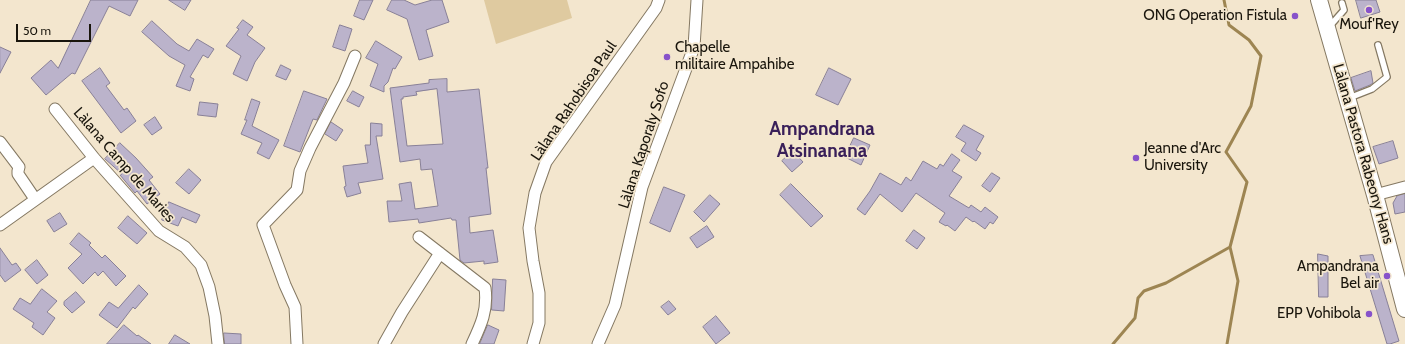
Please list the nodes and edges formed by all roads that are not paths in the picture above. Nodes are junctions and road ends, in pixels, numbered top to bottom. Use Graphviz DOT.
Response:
graph roads {
  1 [pos="658,0"];
  2 [pos="698,0"];
  3 [pos="1319,0"];
  4 [pos="1342,3"];
  5 [pos="1327,29"];
  6 [pos="1378,45"];
  7 [pos="355,56"];
  8 [pos="1347,99"];
  9 [pos="55,108"];
  10 [pos="0,142"];
  11 [pos="94,158"];
  12 [pos="1405,187"];
  13 [pos="1375,195"];
  14 [pos="35,199"];
  15 [pos="0,225"];
  16 [pos="420,237"];
  17 [pos="440,253"];
  18 [pos="1405,309"];
  19 [pos="218,344"];
  20 [pos="297,344"];
  21 [pos="384,344"];
  22 [pos="472,344"];
  23 [pos="533,344"];
  24 [pos="598,344"];
  1 -- 23 [label="street, Làlana Rahobisoa Paul"];
  2 -- 24 [label="street, Làlana Kaporaly Sofo"];
  3 -- 5 [label="main road, Làlana Pastora Rabeony Hans"];
  4 -- 5 [label="lane"];
  5 -- 8 [label="main road, Làlana Pastora Rabeony Hans"];
  6 -- 8 [label="lane"];
  7 -- 20 [label="street"];
  8 -- 13 [label="main road, Làlana Pastora Rabeony Hans"];
  9 -- 11 [label="street, Làlana Camp de Maries"];
  10 -- 14 [label="street"];
  11 -- 14 [label="street"];
  11 -- 19 [label="street, Làlana Camp de Maries"];
  12 -- 13 [label="street"];
  13 -- 18 [label="main road, Làlana Pastora Rabeony Hans"];
  14 -- 15 [label="street"];
  16 -- 17 [label="street"];
  17 -- 21 [label="street"];
  17 -- 22 [label="street"];
}
